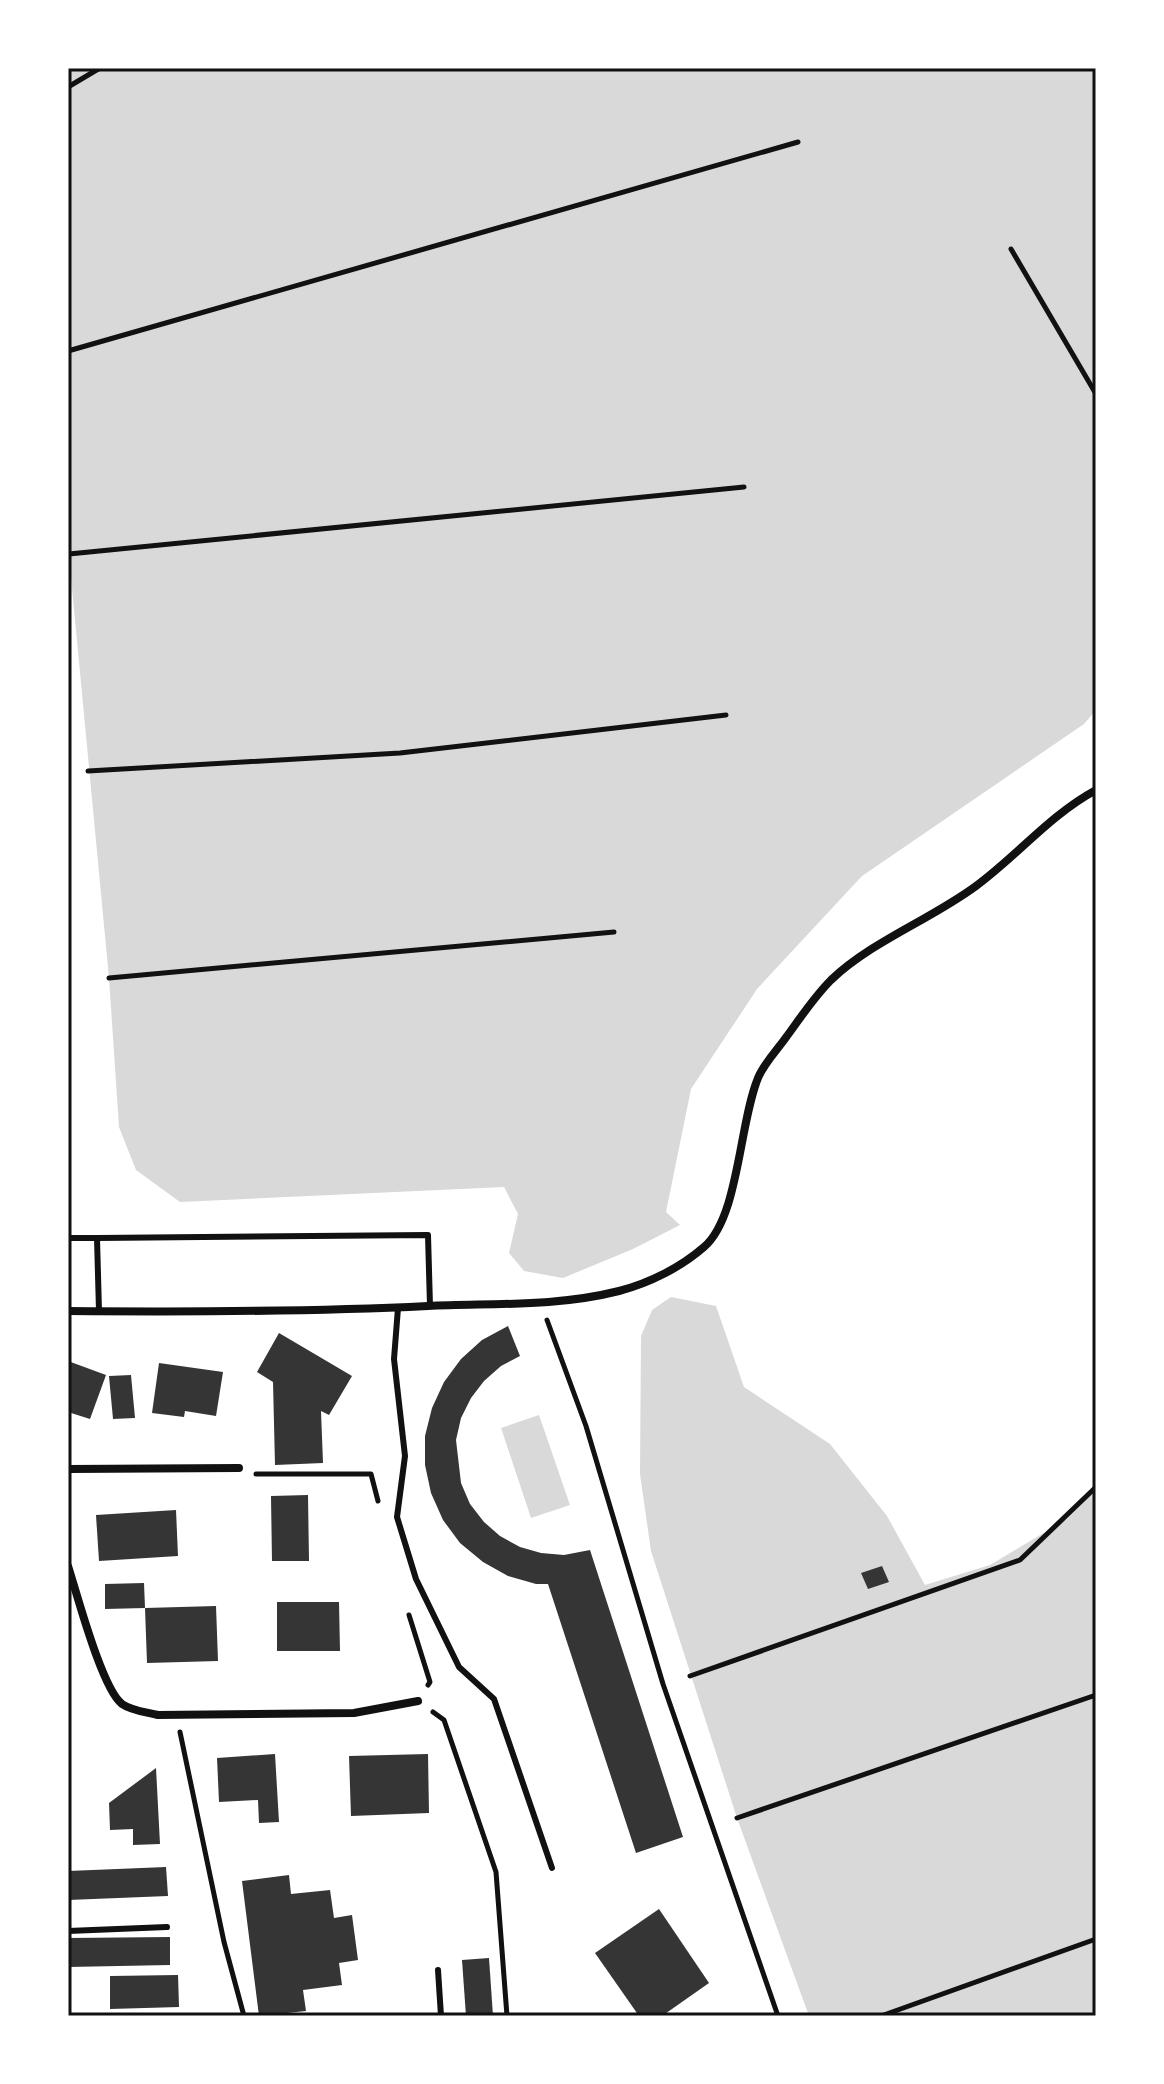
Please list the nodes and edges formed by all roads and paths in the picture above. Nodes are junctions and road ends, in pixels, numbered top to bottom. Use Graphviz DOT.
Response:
graph roads {
  1 [pos="100,68"];
  2 [pos="68,87"];
  3 [pos="798,142"];
  4 [pos="1011,249"];
  5 [pos="68,351"];
  6 [pos="1096,394"];
  7 [pos="744,487"];
  8 [pos="69,554"];
  9 [pos="726,715"];
  10 [pos="88,771"];
  11 [pos="1096,790"];
  12 [pos="614,932"];
  13 [pos="109,978"];
  14 [pos="68,1238"];
  15 [pos="97,1238"];
  16 [pos="542,1304"];
  17 [pos="430,1306"];
  18 [pos="398,1308"];
  19 [pos="68,1311"];
  20 [pos="99,1311"];
  21 [pos="239,1468"];
  22 [pos="68,1469"];
  23 [pos="1096,1487"];
  24 [pos="379,1504"];
  25 [pos="68,1566"];
  26 [pos="408,1610"];
  27 [pos="690,1676"];
  28 [pos="1096,1695"];
  29 [pos="418,1701"];
  30 [pos="177,1715"];
  31 [pos="737,1818"];
  32 [pos="552,1868"];
  33 [pos="167,1927"];
  34 [pos="68,1931"];
  35 [pos="1096,1939"];
  36 [pos="438,1970"];
  37 [pos="244,2016"];
  38 [pos="441,2016"];
  39 [pos="507,2016"];
  40 [pos="778,2016"];
  41 [pos="881,2016"];
  1 -- 2 [label="path"];
  3 -- 5 [label="path"];
  4 -- 6 [label="path"];
  7 -- 8 [label="path"];
  9 -- 10 [label="path"];
  11 -- 16 [label="street"];
  12 -- 13 [label="path"];
  14 -- 15 [label="lane"];
  15 -- 17 [label="lane"];
  15 -- 20 [label="lane"];
  16 -- 17 [label="street"];
  16 -- 40 [label="path"];
  17 -- 18 [label="street"];
  18 -- 20 [label="street"];
  18 -- 32 [label="lane"];
  19 -- 20 [label="street"];
  21 -- 22 [label="street"];
  21 -- 24 [label="path"];
  23 -- 27 [label="path"];
  25 -- 30 [label="street"];
  26 -- 29 [label="path"];
  28 -- 31 [label="path"];
  29 -- 30 [label="street"];
  29 -- 39 [label="path"];
  30 -- 37 [label="path"];
  33 -- 34 [label="lane"];
  35 -- 41 [label="path"];
  36 -- 38 [label="lane"];
}
